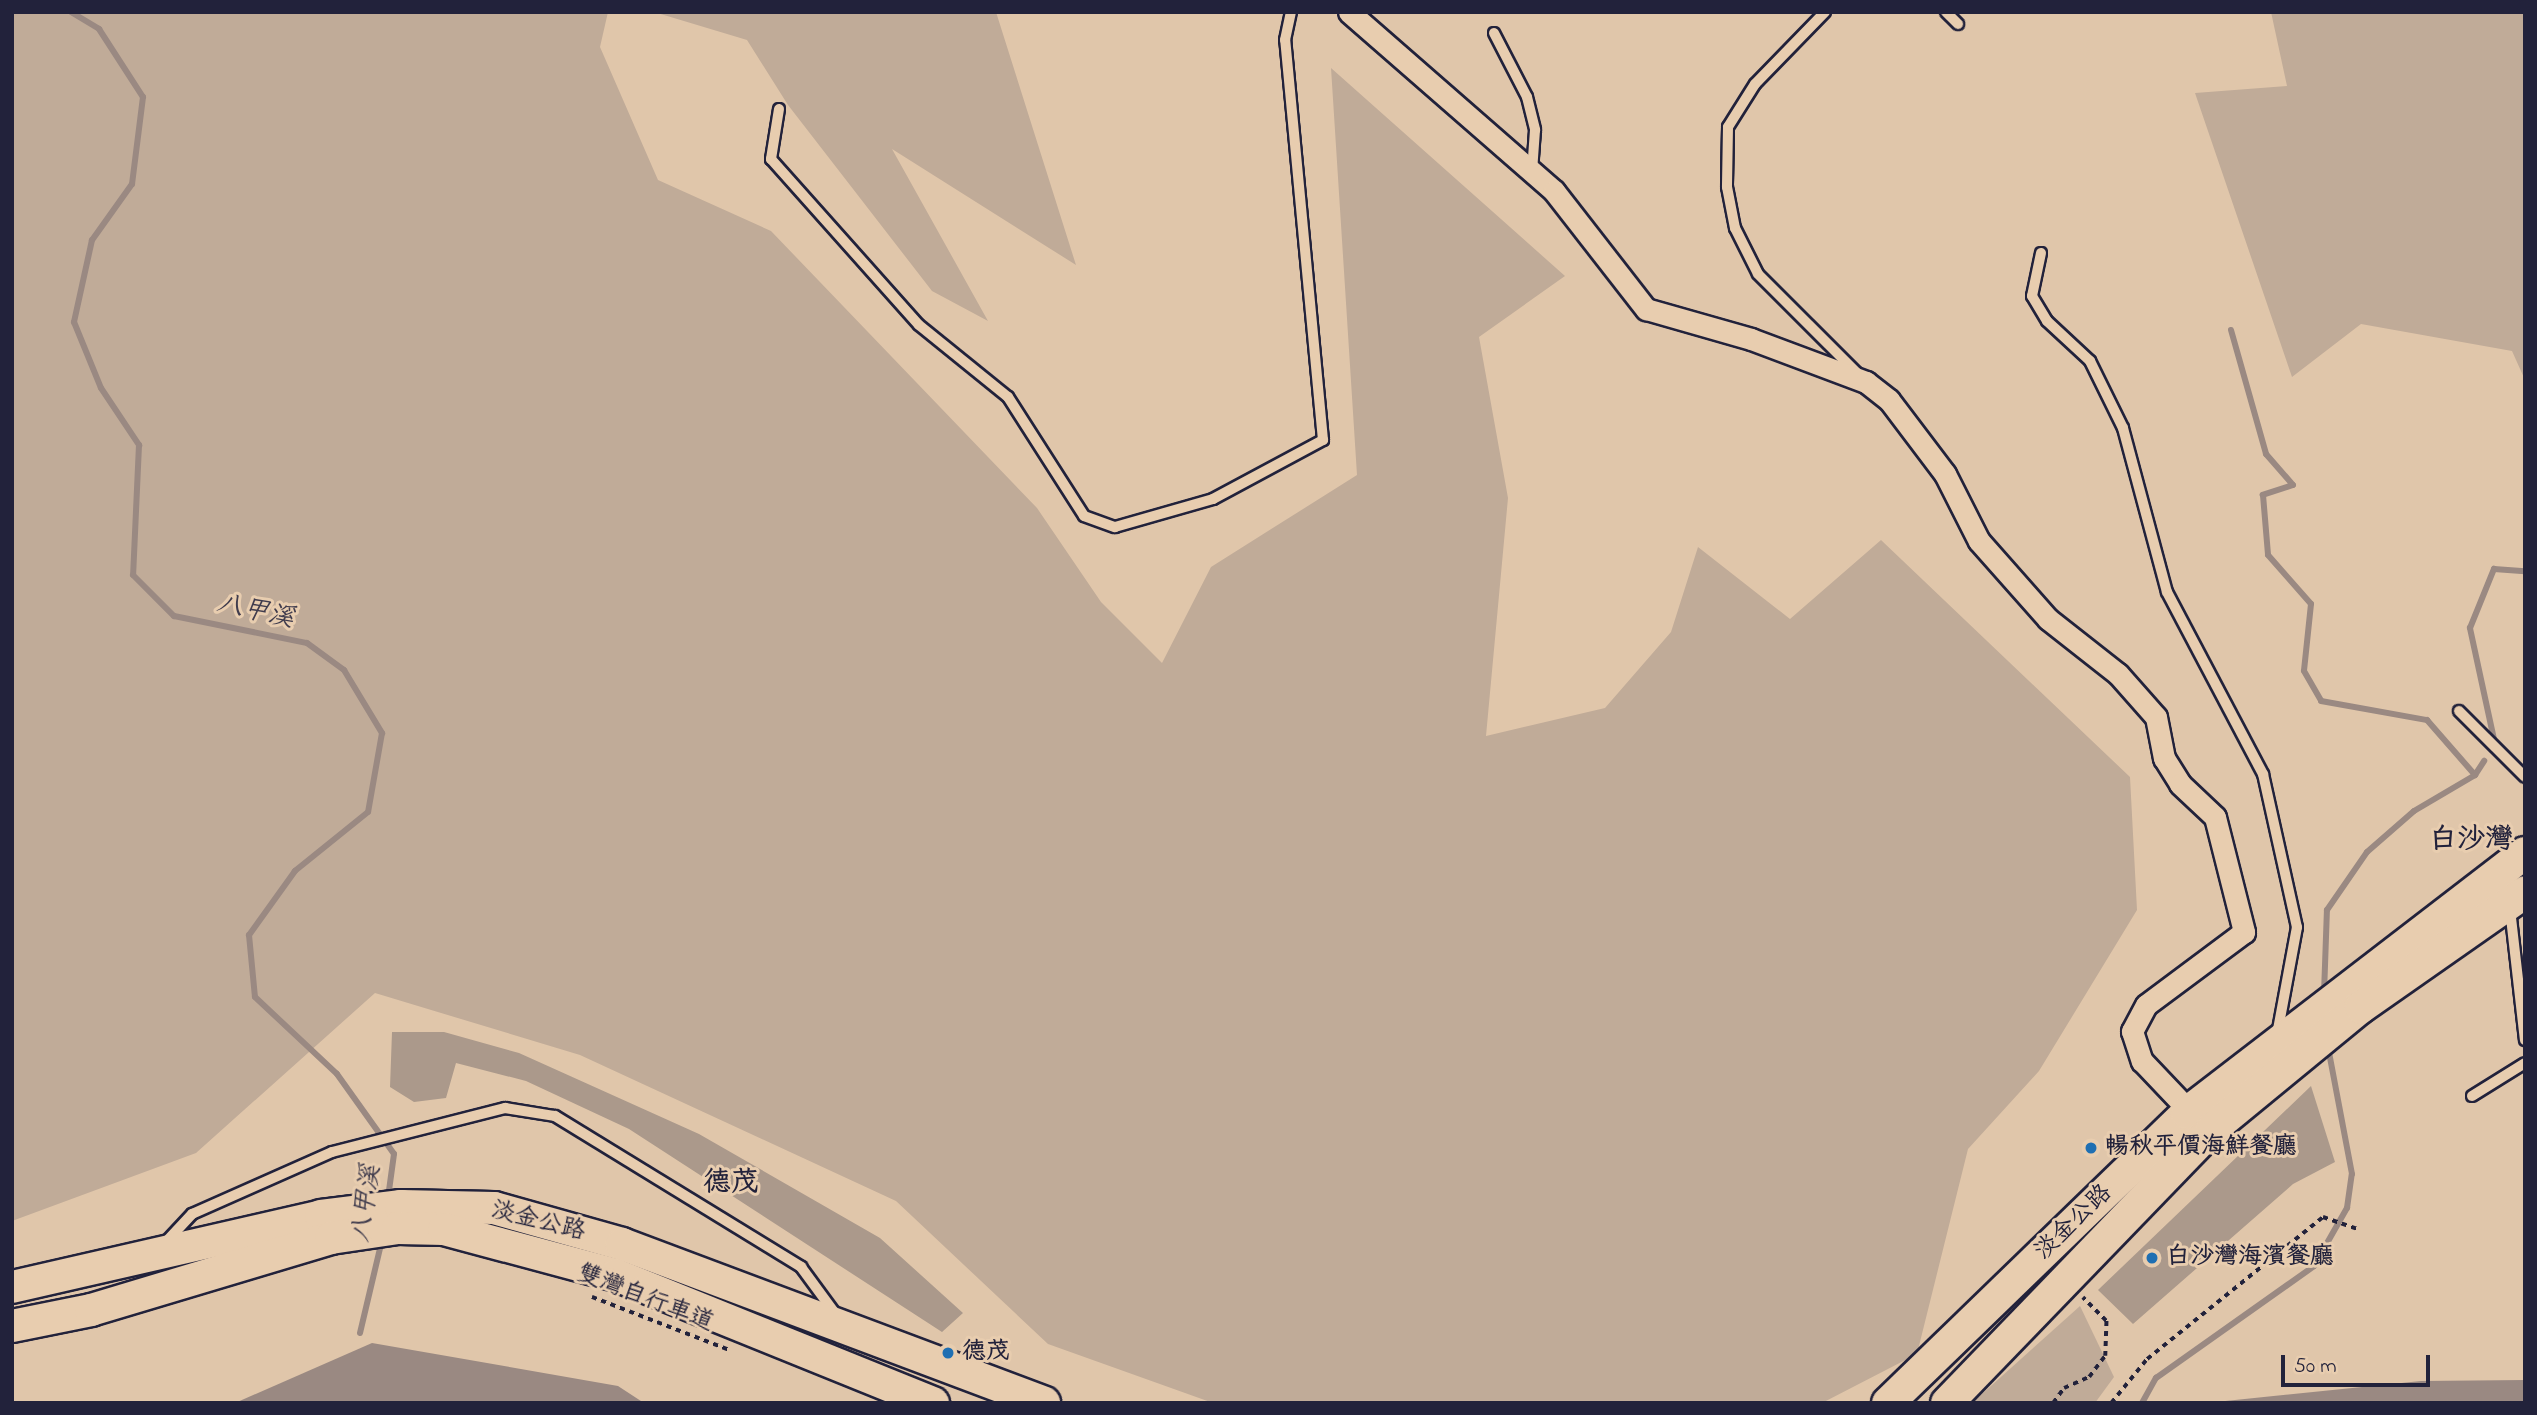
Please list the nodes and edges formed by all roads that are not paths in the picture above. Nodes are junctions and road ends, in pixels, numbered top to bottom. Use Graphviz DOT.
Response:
graph roads {
  1 [pos="1291,12"];
  2 [pos="1825,12"];
  3 [pos="1946,12"];
  4 [pos="1358,16"];
  5 [pos="1958,24"];
  6 [pos="1494,33"];
  7 [pos="779,108"];
  8 [pos="1532,172"];
  9 [pos="2041,253"];
  10 [pos="1866,382"];
  11 [pos="2459,711"];
  12 [pos="2525,777"];
  13 [pos="2525,853"];
  14 [pos="2517,897"];
  15 [pos="2353,997"];
  16 [pos="2295,1038"];
  17 [pos="2525,1040"];
  18 [pos="2525,1063"];
  19 [pos="2472,1096"];
  20 [pos="2199,1121"];
  21 [pos="364,1221"];
  22 [pos="152,1256"];
  23 [pos="12,1287"];
  24 [pos="12,1326"];
  25 [pos="844,1348"];
  26 [pos="933,1403"];
  27 [pos="1044,1403"];
  28 [pos="1888,1403"];
  29 [pos="1947,1403"];
  1 -- 7 [label="lane"];
  2 -- 10 [label="lane"];
  3 -- 5 [label="lane"];
  4 -- 8 [label="street"];
  6 -- 8 [label="lane"];
  8 -- 10 [label="street"];
  9 -- 16 [label="lane"];
  10 -- 20 [label="street"];
  11 -- 12 [label="lane"];
  13 -- 15 [label="main road"];
  14 -- 15 [label="main road"];
  14 -- 17 [label="lane"];
  15 -- 16 [label="main road"];
  16 -- 20 [label="main road, 淡金公路"];
  16 -- 20 [label="main road, 淡金公路"];
  18 -- 19 [label="lane"];
  20 -- 28 [label="main road, 淡金公路"];
  20 -- 29 [label="main road, 淡金公路"];
  21 -- 22 [label="main road, 淡金公路"];
  21 -- 24 [label="main road, 淡金公路"];
  21 -- 25 [label="main road, 淡金公路"];
  22 -- 23 [label="main road, 淡金公路"];
  22 -- 25 [label="lane"];
  25 -- 26 [label="main road, 淡金公路"];
  25 -- 27 [label="main road, 淡金公路"];
}
